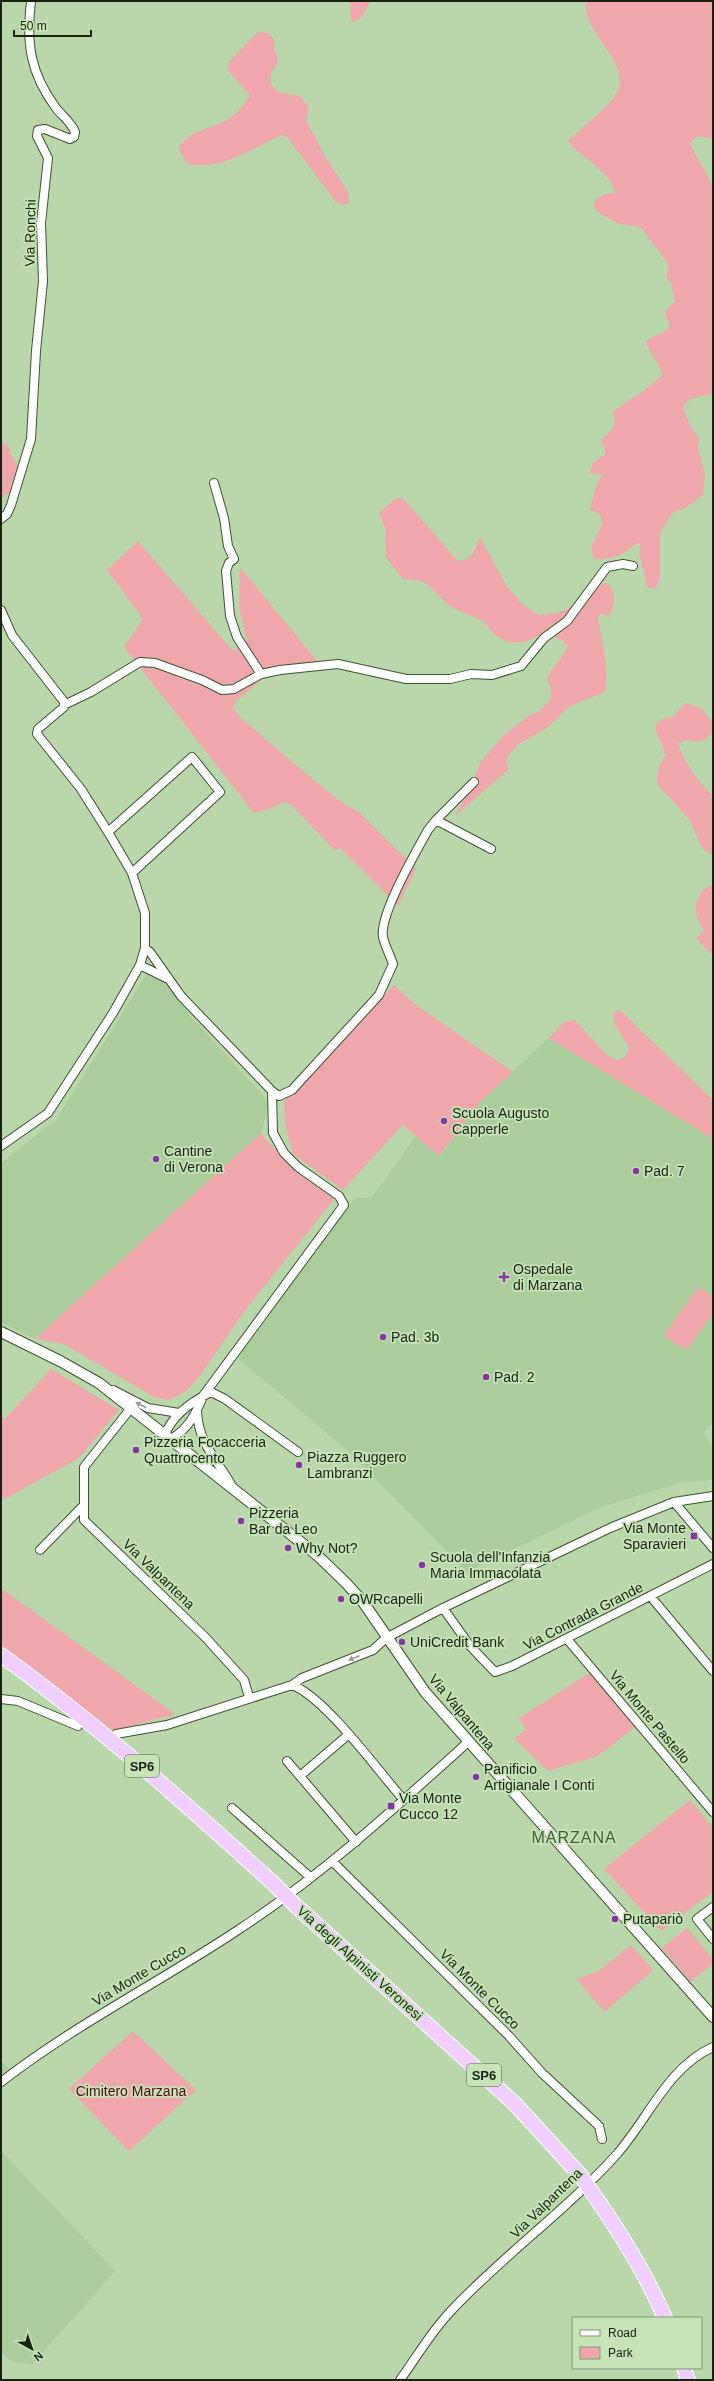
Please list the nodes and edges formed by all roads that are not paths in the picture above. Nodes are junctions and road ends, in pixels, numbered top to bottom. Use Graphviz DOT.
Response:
graph roads {
  1 [pos="31,1"];
  2 [pos="214,483"];
  3 [pos="1,519"];
  4 [pos="633,566"];
  5 [pos="1,610"];
  6 [pos="261,674"];
  7 [pos="64,705"];
  8 [pos="474,782"];
  9 [pos="436,820"];
  10 [pos="108,832"];
  11 [pos="491,849"];
  12 [pos="132,873"];
  13 [pos="145,948"];
  14 [pos="140,965"];
  15 [pos="171,982"];
  16 [pos="272,1091"];
  17 [pos="1,1146"];
  18 [pos="1,1332"];
  19 [pos="98,1383"];
  20 [pos="203,1396"];
  21 [pos="131,1408"];
  22 [pos="197,1411"];
  23 [pos="179,1413"];
  24 [pos="168,1437"];
  25 [pos="298,1452"];
  26 [pos="233,1489"];
  27 [pos="713,1496"];
  28 [pos="674,1502"];
  29 [pos="82,1507"];
  30 [pos="713,1548"];
  31 [pos="40,1550"];
  32 [pos="713,1564"];
  33 [pos="651,1597"];
  34 [pos="443,1608"];
  35 [pos="386,1638"];
  36 [pos="566,1639"];
  37 [pos="1,1654"];
  38 [pos="713,1671"];
  39 [pos="292,1686"];
  40 [pos="249,1697"];
  41 [pos="1,1699"];
  42 [pos="78,1726"];
  43 [pos="116,1734"];
  44 [pos="348,1735"];
  45 [pos="468,1742"];
  46 [pos="287,1761"];
  47 [pos="300,1776"];
  48 [pos="403,1799"];
  49 [pos="232,1808"];
  50 [pos="713,1812"];
  51 [pos="356,1842"];
  52 [pos="333,1862"];
  53 [pos="310,1877"];
  54 [pos="713,1906"];
  55 [pos="713,1940"];
  56 [pos="713,2017"];
  57 [pos="713,2047"];
  58 [pos="1,2082"];
  59 [pos="602,2139"];
  60 [pos="665,2317"];
  61 [pos="684,2369"];
  62 [pos="400,2380"];
  63 [pos="688,2380"];
  1 -- 3 [label="street, Via Ronchi"];
  2 -- 6 [label="street"];
  4 -- 6 [label="street"];
  5 -- 7 [label="street"];
  6 -- 7 [label="street"];
  7 -- 10 [label="street"];
  8 -- 9 [label="street"];
  9 -- 11 [label="street"];
  9 -- 16 [label="street"];
  10 -- 12 [label="street"];
  10 -- 12 [label="street"];
  12 -- 13 [label="street"];
  13 -- 14 [label="street"];
  13 -- 15 [label="street"];
  14 -- 15 [label="street"];
  14 -- 17 [label="street"];
  15 -- 16 [label="street"];
  16 -- 20 [label="street"];
  18 -- 19 [label="street, Via Valpantena"];
  19 -- 21 [label="street, Via Valpantena"];
  23 -- 19 [label="street, one-way"];
  20 -- 22 [label="street"];
  20 -- 23 [label="street"];
  20 -- 25 [label="street"];
  21 -- 24 [label="street, Via Valpantena"];
  21 -- 29 [label="street, Via Valpantena"];
  22 -- 24 [label="street"];
  22 -- 26 [label="street"];
  23 -- 24 [label="street"];
  24 -- 26 [label="street, Via Valpantena"];
  26 -- 35 [label="street, Via Valpantena"];
  27 -- 28 [label="street"];
  28 -- 30 [label="street"];
  28 -- 34 [label="street"];
  29 -- 31 [label="street"];
  29 -- 40 [label="street, Via Valpantena"];
  32 -- 33 [label="street, Via Contrada Grande"];
  33 -- 36 [label="street, Via Contrada Grande"];
  33 -- 38 [label="street"];
  34 -- 35 [label="street"];
  34 -- 36 [label="street, Via Contrada Grande"];
  35 -- 39 [label="street, one-way"];
  35 -- 45 [label="street, Via Valpantena"];
  36 -- 50 [label="street, Via Monte Pastello"];
  37 -- 60 [label="highway, Via degli Alpinisti Veronesi / SP6, bridge"];
  39 -- 40 [label="street"];
  39 -- 44 [label="street"];
  40 -- 43 [label="street"];
  41 -- 42 [label="street"];
  44 -- 47 [label="street"];
  44 -- 48 [label="street"];
  45 -- 48 [label="street, Via Monte Cucco"];
  45 -- 56 [label="street, Via Valpantena"];
  46 -- 47 [label="street"];
  47 -- 51 [label="street"];
  48 -- 51 [label="street, Via Monte Cucco"];
  49 -- 53 [label="street"];
  51 -- 52 [label="street, Via Monte Cucco"];
  52 -- 53 [label="street, Via Monte Cucco"];
  52 -- 59 [label="street, Via Monte Cucco"];
  53 -- 58 [label="street, Via Monte Cucco"];
  54 -- 55 [label="street"];
  57 -- 62 [label="street, Via Valpantena"];
  61 -- 63 [label="highway"];
}
